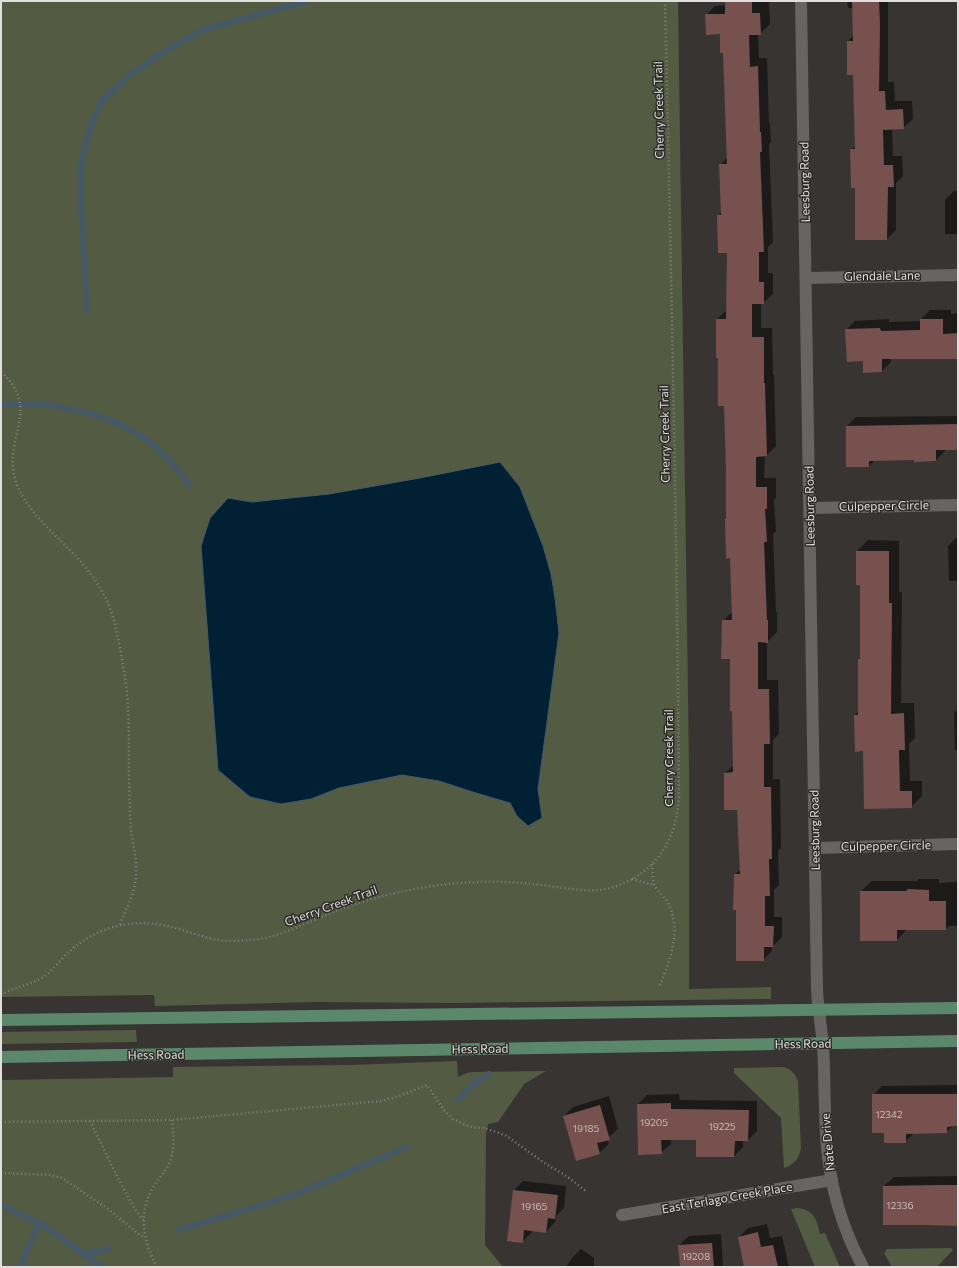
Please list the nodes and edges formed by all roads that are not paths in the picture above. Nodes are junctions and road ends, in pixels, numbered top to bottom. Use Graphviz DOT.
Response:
graph roads {
  1 [pos="801,1"];
  2 [pos="958,275"];
  3 [pos="806,278"];
  4 [pos="958,505"];
  5 [pos="810,508"];
  6 [pos="958,844"];
  7 [pos="815,848"];
  8 [pos="958,1008"];
  9 [pos="818,1011"];
  10 [pos="1,1020"];
  11 [pos="958,1041"];
  12 [pos="823,1043"];
  13 [pos="1,1057"];
  14 [pos="832,1180"];
  15 [pos="622,1215"];
  16 [pos="863,1267"];
  1 -- 3 [label="street, Leesburg Road"];
  2 -- 3 [label="street, Glendale Lane"];
  3 -- 5 [label="street, Leesburg Road"];
  4 -- 5 [label="street, Culpepper Circle"];
  5 -- 7 [label="street, Leesburg Road"];
  6 -- 7 [label="street, Culpepper Circle"];
  7 -- 9 [label="street, Leesburg Road"];
  8 -- 9 [label="main road"];
  9 -- 10 [label="main road"];
  9 -- 12 [label="street, Nate Drive"];
  11 -- 12 [label="main road, Hess Road"];
  12 -- 13 [label="main road, Hess Road"];
  12 -- 14 [label="street, Nate Drive"];
  14 -- 15 [label="street, East Terlago Creek Place"];
  14 -- 16 [label="street, Nate Drive"];
}
